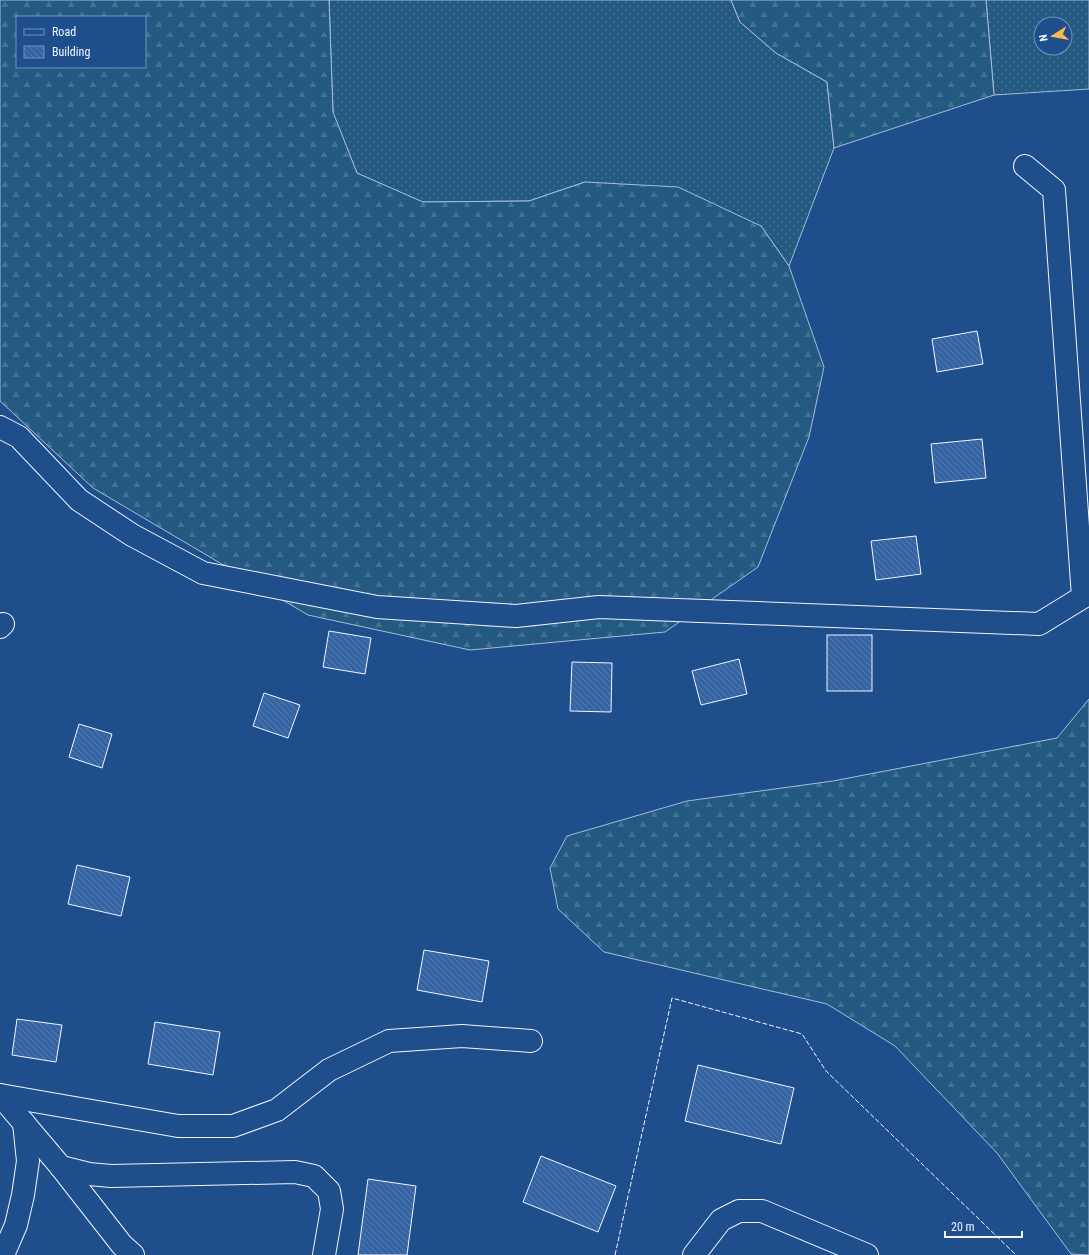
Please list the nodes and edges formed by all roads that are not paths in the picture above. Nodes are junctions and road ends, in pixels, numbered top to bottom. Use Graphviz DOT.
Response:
graph roads {
  1 [pos="1025,166"];
  2 [pos="0,427"];
  3 [pos="531,1041"];
  4 [pos="0,1095"];
  5 [pos="24,1123"];
  6 [pos="61,1167"];
  7 [pos="3,1255"];
  8 [pos="133,1255"];
  9 [pos="324,1255"];
  10 [pos="694,1255"];
  11 [pos="867,1255"];
  1 -- 2 [label="street"];
  3 -- 4 [label="street"];
  4 -- 5 [label="street"];
  5 -- 6 [label="street"];
  5 -- 7 [label="street"];
  6 -- 8 [label="street"];
  6 -- 9 [label="street"];
  10 -- 11 [label="street"];
}
